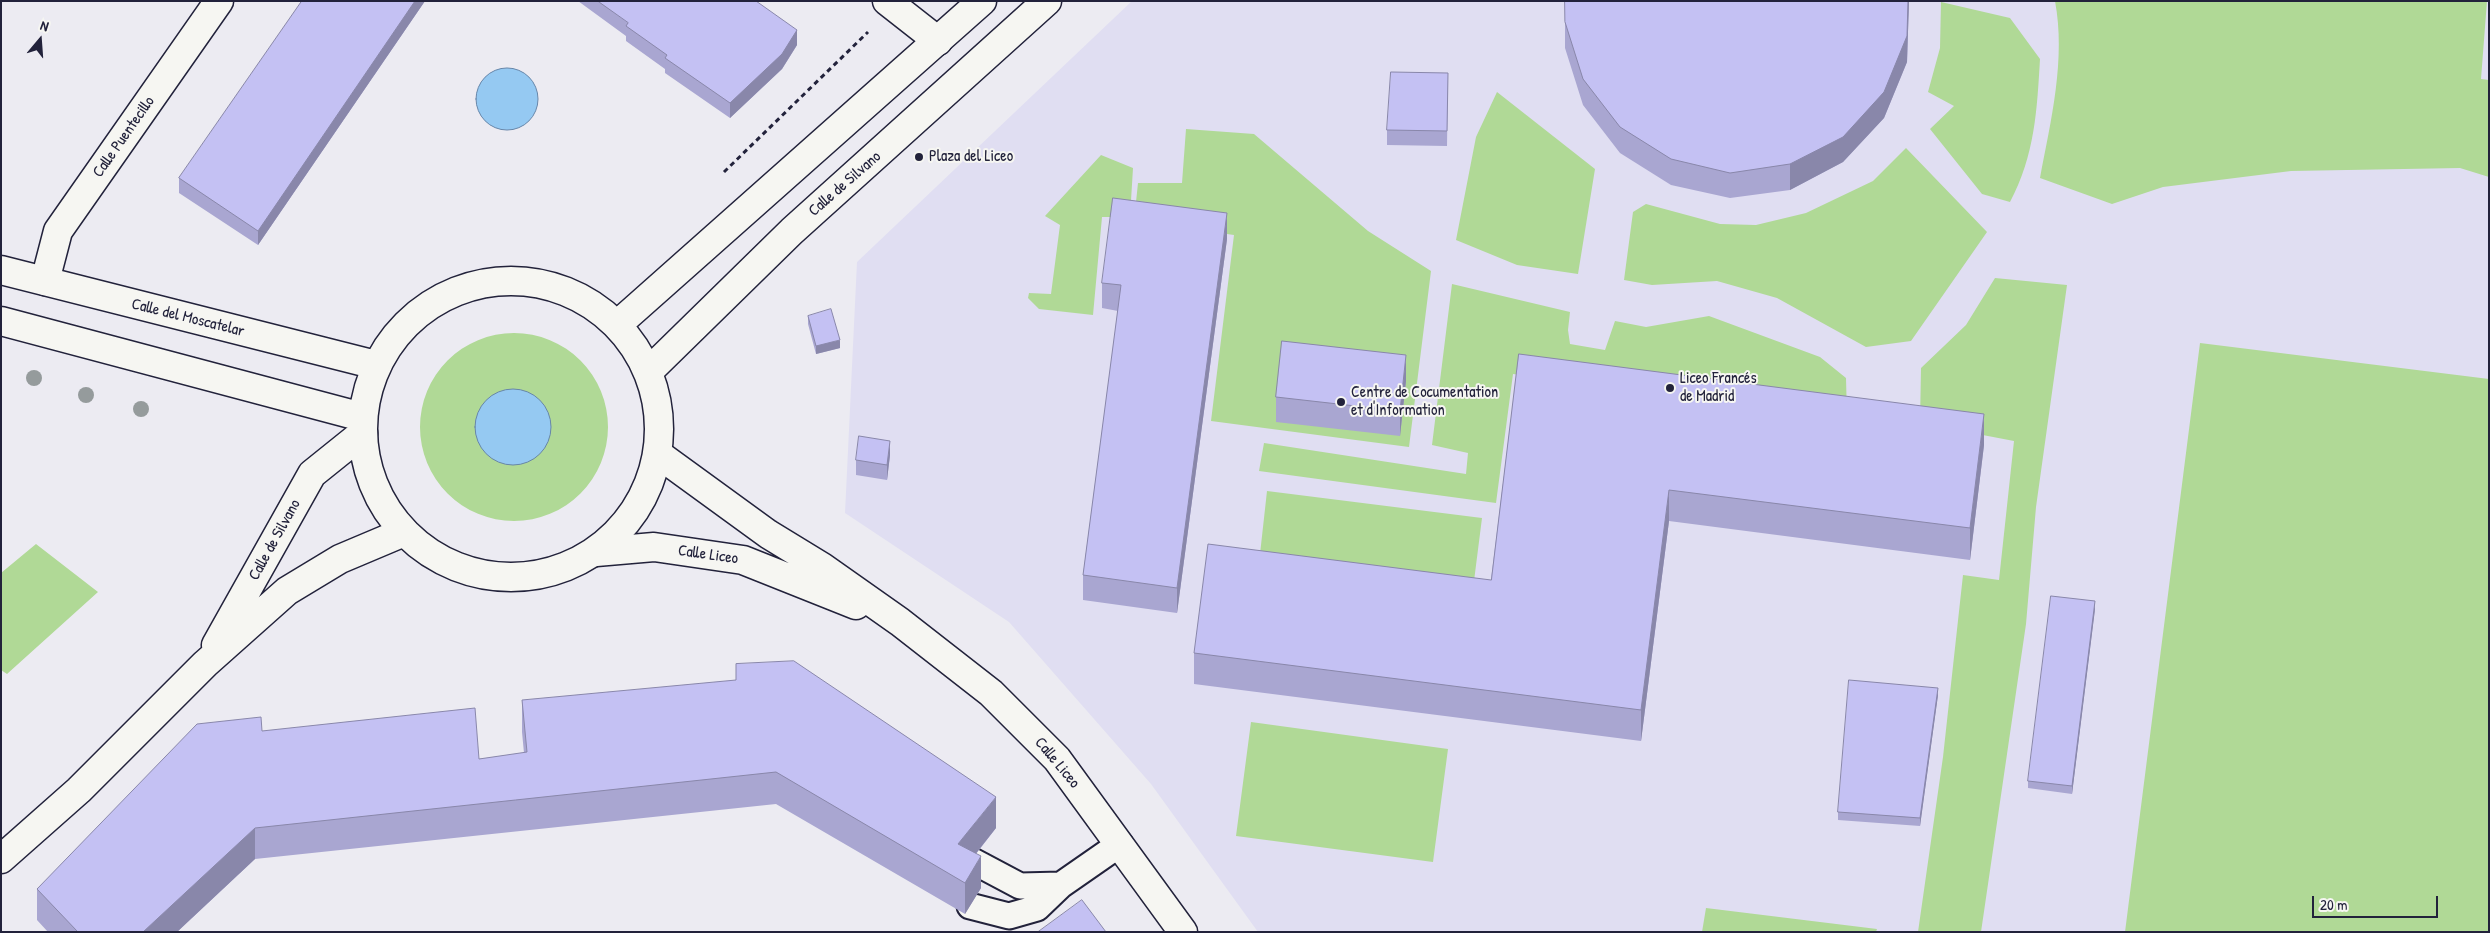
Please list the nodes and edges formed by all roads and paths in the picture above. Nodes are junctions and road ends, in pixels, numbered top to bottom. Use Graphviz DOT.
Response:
graph roads {
  1 [pos="219,1"];
  2 [pos="982,1"];
  3 [pos="1047,1"];
  4 [pos="890,4"];
  5 [pos="938,41"];
  6 [pos="724,172"];
  7 [pos="1,270"];
  8 [pos="45,281"];
  9 [pos="1,322"];
  10 [pos="617,325"];
  11 [pos="376,365"];
  12 [pos="648,372"];
  13 [pos="363,425"];
  14 [pos="658,454"];
  15 [pos="404,532"];
  16 [pos="596,552"];
  17 [pos="900,622"];
  18 [pos="205,664"];
  19 [pos="1120,844"];
  20 [pos="1,859"];
  21 [pos="971,860"];
  22 [pos="1061,885"];
  23 [pos="970,906"];
  24 [pos="1183,932"];
  1 -- 8 [label="street, Calle Puentecillo"];
  2 -- 5 [label="street"];
  3 -- 12 [label="street, Calle de Silvano"];
  4 -- 5 [label="street"];
  4 -- 6 [label="path"];
  5 -- 10 [label="street"];
  7 -- 8 [label="street, Calle del Moscatelar"];
  8 -- 11 [label="street, Calle del Moscatelar"];
  9 -- 13 [label="street"];
  10 -- 11 [label="street"];
  10 -- 12 [label="street"];
  11 -- 13 [label="street"];
  12 -- 14 [label="street"];
  13 -- 15 [label="street"];
  13 -- 18 [label="street, Calle de Silvano"];
  14 -- 16 [label="street"];
  14 -- 17 [label="street, Calle Liceo"];
  15 -- 16 [label="street"];
  15 -- 18 [label="street, Calle de Silvano"];
  16 -- 17 [label="street, Calle Liceo"];
  17 -- 19 [label="street, Calle Liceo"];
  18 -- 20 [label="street, Calle de Silvano"];
  19 -- 22 [label="lane"];
  19 -- 24 [label="street, Calle Liceo"];
  21 -- 22 [label="lane"];
  22 -- 23 [label="lane"];
}
